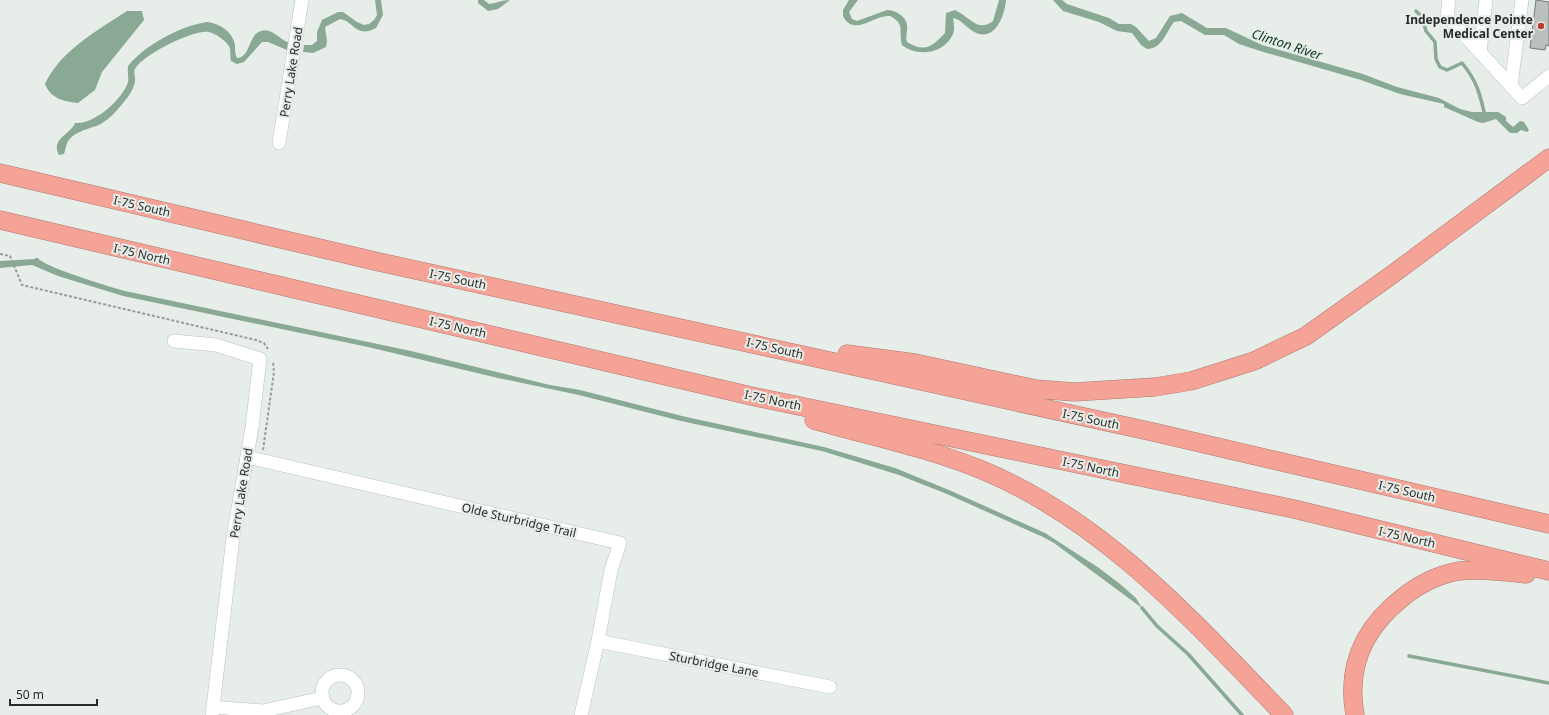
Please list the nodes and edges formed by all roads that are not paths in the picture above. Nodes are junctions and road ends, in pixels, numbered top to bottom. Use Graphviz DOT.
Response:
graph roads {
  1 [pos="302,0"];
  2 [pos="1449,0"];
  3 [pos="1486,0"];
  4 [pos="1522,0"];
  5 [pos="1480,52"];
  6 [pos="1549,76"];
  7 [pos="1511,86"];
  8 [pos="279,143"];
  9 [pos="1549,158"];
  10 [pos="0,174"];
  11 [pos="0,220"];
  12 [pos="714,334"];
  13 [pos="174,341"];
  14 [pos="751,396"];
  15 [pos="247,457"];
  16 [pos="1549,524"];
  17 [pos="1549,571"];
  18 [pos="1549,576"];
  19 [pos="598,641"];
  20 [pos="830,687"];
  21 [pos="322,698"];
  22 [pos="212,711"];
  23 [pos="581,715"];
  24 [pos="1284,715"];
  25 [pos="1355,715"];
  1 -- 8 [label="street, Perry Lake Road"];
  2 -- 5 [label="street"];
  3 -- 5 [label="street"];
  4 -- 7 [label="street"];
  5 -- 7 [label="street"];
  6 -- 7 [label="street"];
  9 -- 12 [label="highway"];
  10 -- 12 [label="highway, I-75 South"];
  11 -- 14 [label="highway, I-75 North"];
  12 -- 16 [label="highway, I-75 South"];
  13 -- 15 [label="street, Perry Lake Road"];
  14 -- 17 [label="highway, I-75 North"];
  14 -- 24 [label="highway"];
  15 -- 19 [label="street, Olde Sturbridge Trail"];
  15 -- 22 [label="street, Perry Lake Road"];
  18 -- 25 [label="highway"];
  19 -- 20 [label="street, Sturbridge Lane"];
  19 -- 23 [label="street, Olde Sturbridge Trail"];
  21 -- 22 [label="street"];
}
